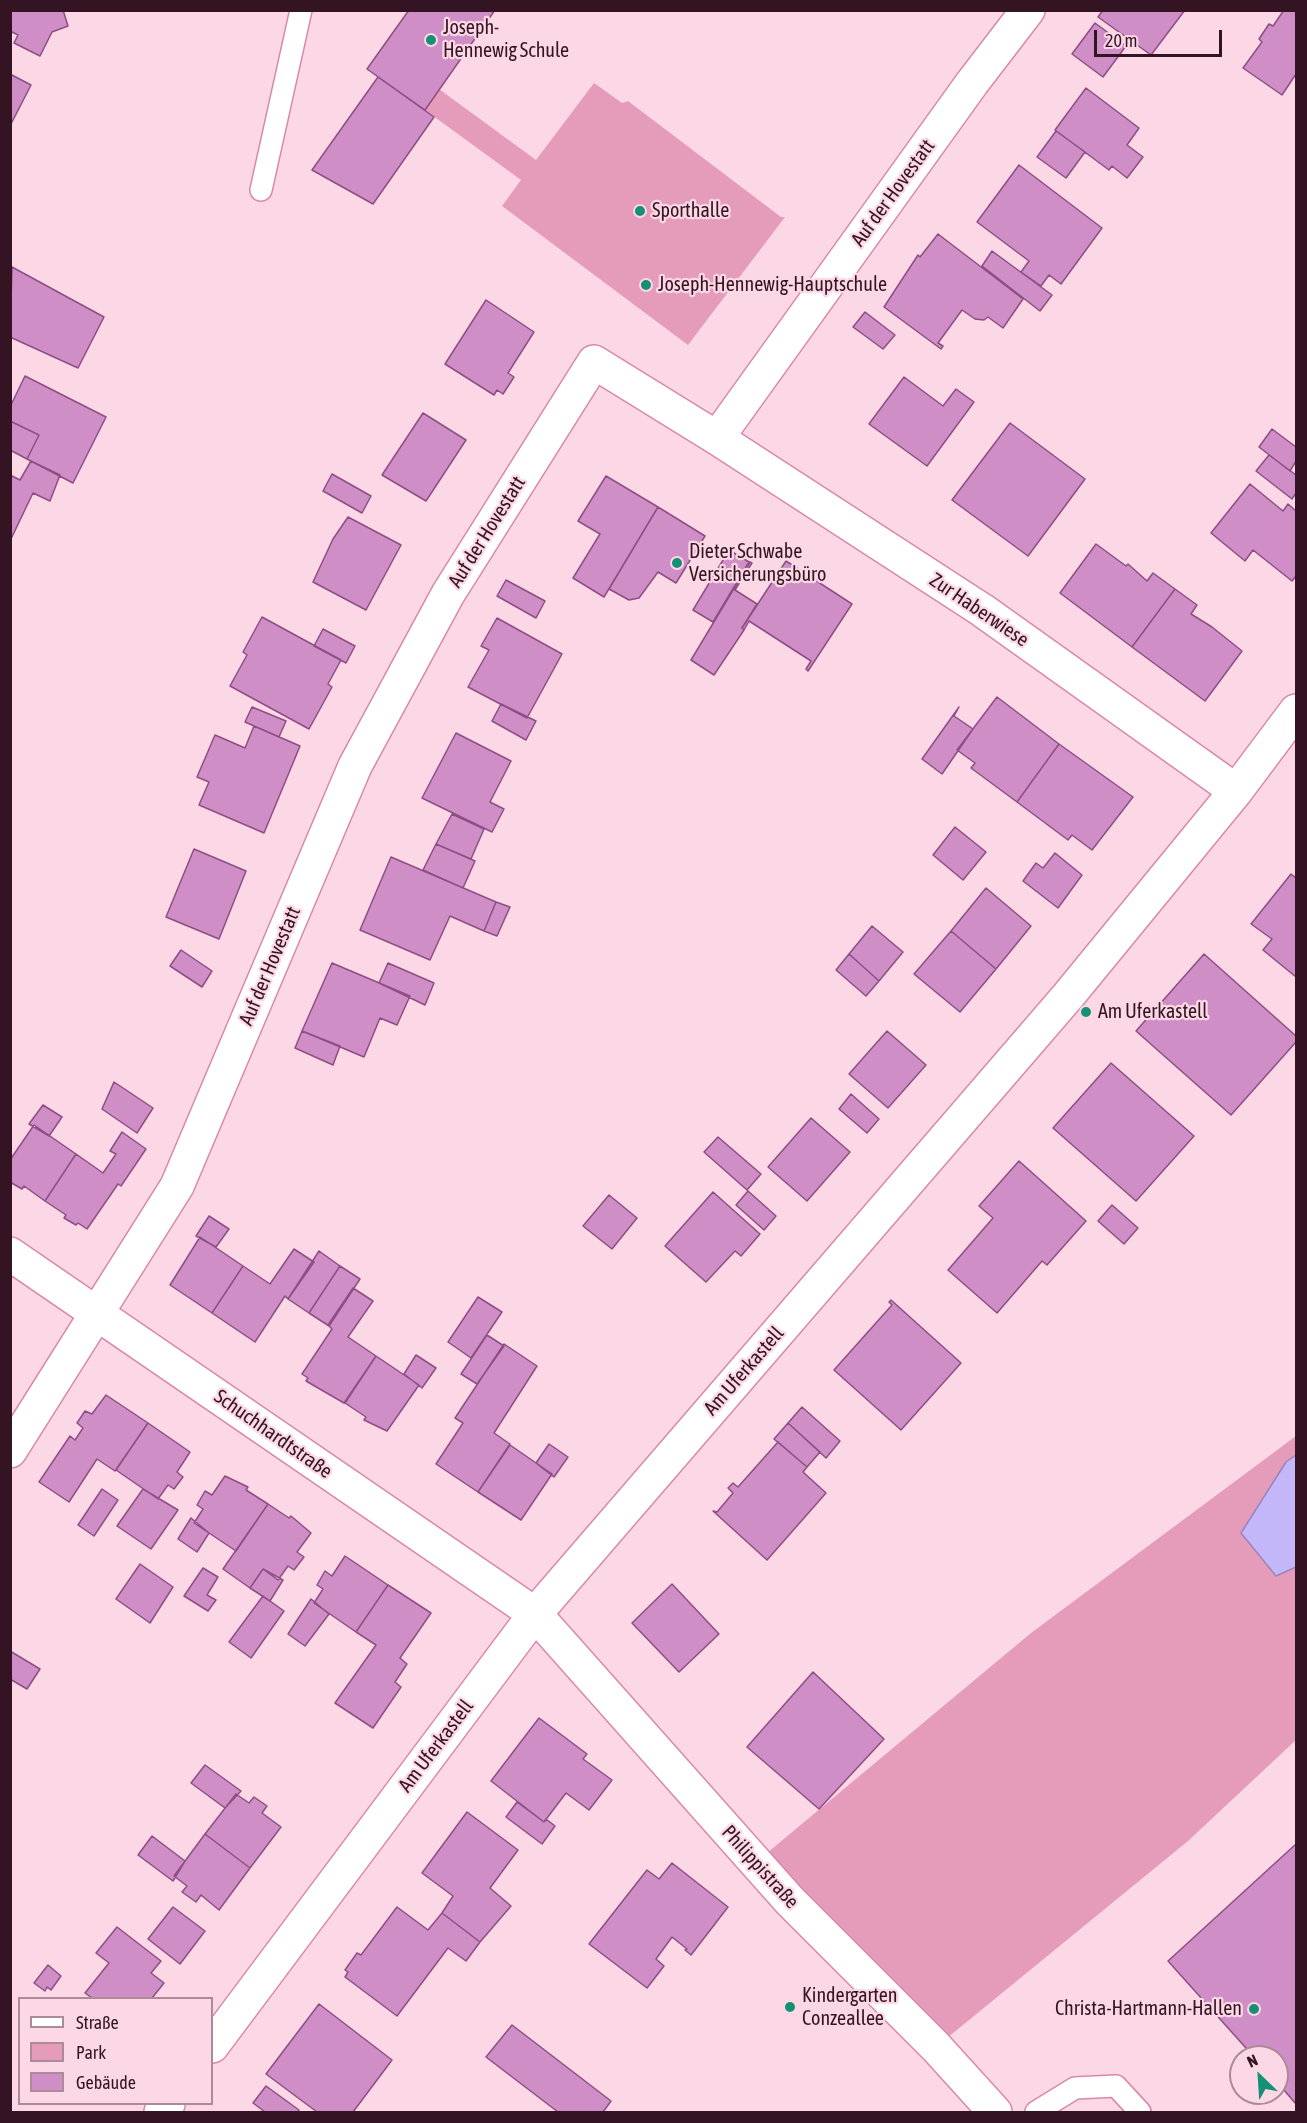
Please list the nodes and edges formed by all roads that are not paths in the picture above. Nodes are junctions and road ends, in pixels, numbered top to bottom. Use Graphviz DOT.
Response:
graph roads {
  1 [pos="300,10"];
  2 [pos="1028,10"];
  3 [pos="261,190"];
  4 [pos="717,438"];
  5 [pos="1296,711"];
  6 [pos="1236,791"];
  7 [pos="10,1254"];
  8 [pos="98,1313"];
  9 [pos="10,1451"];
  10 [pos="534,1614"];
  11 [pos="213,2045"];
  12 [pos="995,2112"];
  13 [pos="1036,2112"];
  14 [pos="1140,2112"];
  1 -- 3 [label="lane"];
  2 -- 4 [label="street, Auf der Hovestatt"];
  4 -- 6 [label="street, Zur Haberwiese"];
  4 -- 8 [label="street, Auf der Hovestatt"];
  5 -- 6 [label="street, Am Uferkastell"];
  6 -- 10 [label="street, Am Uferkastell"];
  7 -- 8 [label="street, Schuchhardtstraße"];
  8 -- 9 [label="street"];
  8 -- 10 [label="street, Schuchhardtstraße"];
  10 -- 11 [label="street, Am Uferkastell"];
  10 -- 12 [label="street, Philippistraße"];
  13 -- 14 [label="lane"];
}
